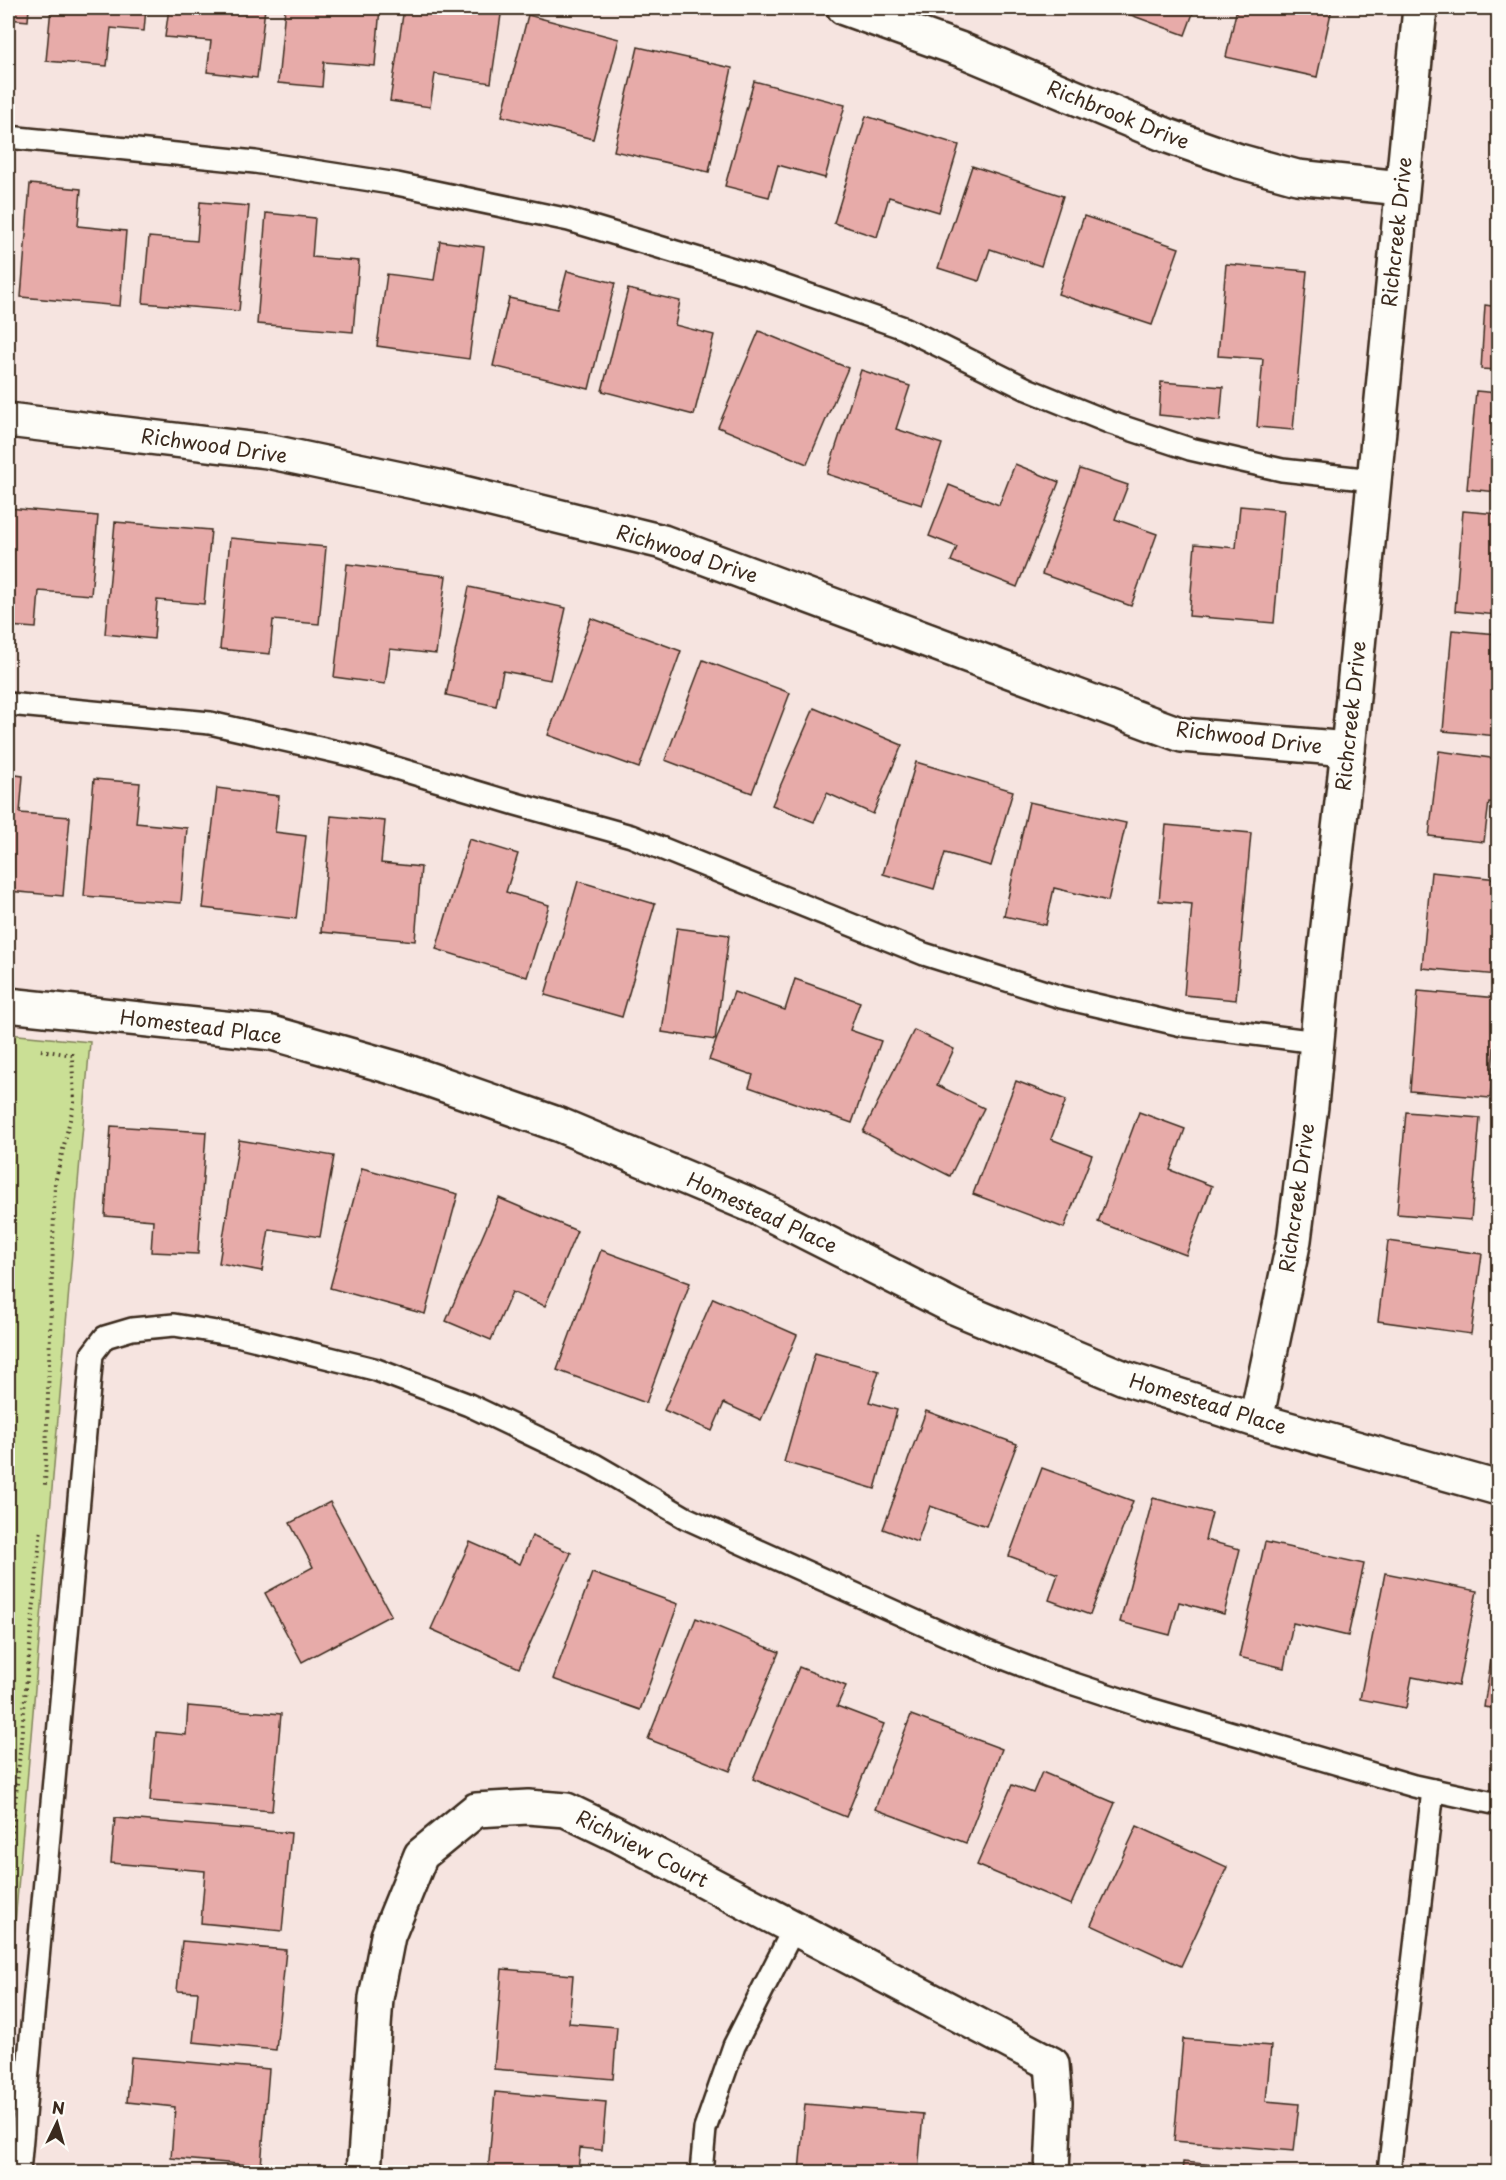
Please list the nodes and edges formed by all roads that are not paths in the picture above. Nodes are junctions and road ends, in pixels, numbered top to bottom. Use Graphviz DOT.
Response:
graph roads {
  1 [pos="844,8"];
  2 [pos="1420,8"];
  3 [pos="8,137"];
  4 [pos="1401,188"];
  5 [pos="8,420"];
  6 [pos="1374,480"];
  7 [pos="8,705"];
  8 [pos="1348,749"];
  9 [pos="8,1005"];
  10 [pos="1317,1042"];
  11 [pos="1256,1420"];
  12 [pos="1498,1488"];
  13 [pos="1433,1790"];
  14 [pos="1498,1804"];
  15 [pos="794,1928"];
  16 [pos="19,2172"];
  17 [pos="364,2172"];
  18 [pos="701,2172"];
  19 [pos="1052,2172"];
  20 [pos="1389,2172"];
  1 -- 4 [label="street, Richbrook Drive"];
  2 -- 4 [label="street, Richcreek Drive"];
  3 -- 6 [label="lane"];
  4 -- 6 [label="street, Richcreek Drive"];
  5 -- 8 [label="street, Richwood Drive"];
  6 -- 8 [label="street, Richcreek Drive"];
  7 -- 10 [label="lane"];
  8 -- 10 [label="street, Richcreek Drive"];
  9 -- 11 [label="street, Homestead Place"];
  10 -- 11 [label="street, Richcreek Drive"];
  11 -- 12 [label="street, Homestead Place"];
  13 -- 14 [label="lane"];
  13 -- 16 [label="lane"];
  13 -- 20 [label="lane"];
  15 -- 17 [label="street, Richview Court"];
  15 -- 18 [label="lane"];
  15 -- 19 [label="street, Richview Court"];
}
